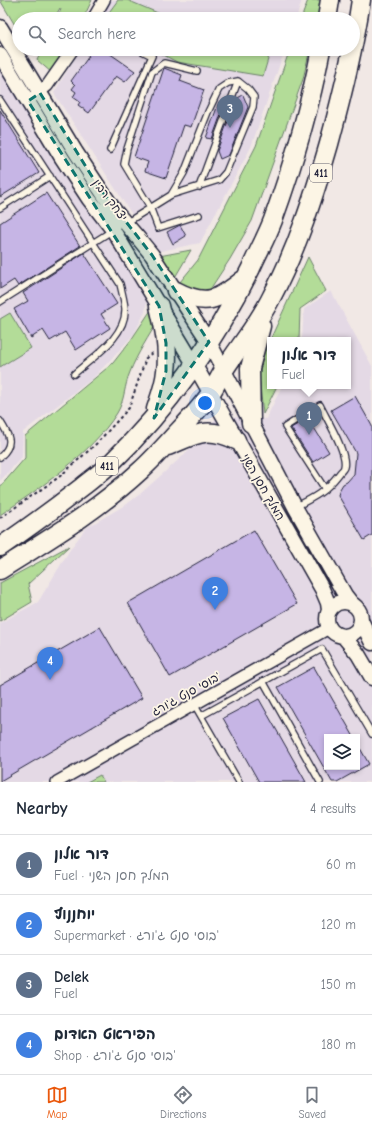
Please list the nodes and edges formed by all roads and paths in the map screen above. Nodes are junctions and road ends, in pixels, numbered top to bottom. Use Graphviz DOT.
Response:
graph roads {
  1 [pos="104,0"];
  2 [pos="330,0"];
  3 [pos="361,0"];
  4 [pos="96,12"];
  5 [pos="328,12"];
  6 [pos="359,12"];
  7 [pos="0,27"];
  8 [pos="12,47"];
  9 [pos="0,55"];
  10 [pos="18,56"];
  11 [pos="68,56"];
  12 [pos="152,56"];
  13 [pos="319,56"];
  14 [pos="352,56"];
  15 [pos="197,71"];
  16 [pos="238,81"];
  17 [pos="40,93"];
  18 [pos="0,100"];
  19 [pos="28,101"];
  20 [pos="110,150"];
  21 [pos="50,176"];
  22 [pos="198,187"];
  23 [pos="171,195"];
  24 [pos="150,207"];
  25 [pos="0,208"];
  26 [pos="199,215"];
  27 [pos="126,223"];
  28 [pos="113,230"];
  29 [pos="93,242"];
  30 [pos="245,279"];
  31 [pos="176,291"];
  32 [pos="0,302"];
  33 [pos="159,306"];
  34 [pos="267,306"];
  35 [pos="209,342"];
  36 [pos="167,356"];
  37 [pos="194,364"];
  38 [pos="224,371"];
  39 [pos="74,374"];
  40 [pos="211,393"];
  41 [pos="154,418"];
  42 [pos="0,420"];
  43 [pos="251,423"];
  44 [pos="236,440"];
  45 [pos="162,449"];
  46 [pos="0,458"];
  47 [pos="325,489"];
  48 [pos="295,507"];
  49 [pos="0,518"];
  50 [pos="0,547"];
  51 [pos="0,570"];
  52 [pos="352,604"];
  53 [pos="329,610"];
  54 [pos="361,620"];
  55 [pos="329,628"];
  56 [pos="344,637"];
  57 [pos="372,643"];
  58 [pos="372,678"];
  59 [pos="264,681"];
  60 [pos="194,704"];
  61 [pos="201,716"];
  62 [pos="372,734"];
  63 [pos="56,782"];
  64 [pos="239,782"];
  65 [pos="320,782"];
  1 -- 4 [label="street"];
  2 -- 5 [label="main road"];
  3 -- 6 [label="main road, 411"];
  7 -- 8 [label="street, יצחק רבין"];
  9 -- 19 [label="street, יצחק רבין"];
  10 -- 17 [label="street, יצחק רבין"];
  11 -- 17 [label="street"];
  12 -- 20 [label="lane"];
  13 -- 30 [label="main road, 411"];
  14 -- 34 [label="main road, 411"];
  15 -- 24 [label="lane"];
  16 -- 22 [label="lane"];
  16 -- 22 [label="lane"];
  16 -- 23 [label="lane"];
  17 -- 19 [label="street"];
  17 -- 27 [label="street, יצחק רבין"];
  18 -- 21 [label="lane"];
  19 -- 28 [label="street, יצחק רבין"];
  21 -- 25 [label="lane"];
  21 -- 29 [label="lane"];
  22 -- 23 [label="lane"];
  23 -- 24 [label="lane"];
  24 -- 26 [label="lane"];
  24 -- 27 [label="lane"];
  27 -- 28 [label="lane"];
  27 -- 31 [label="street, יצחק רבין"];
  28 -- 29 [label="lane"];
  28 -- 33 [label="street, יצחק רבין"];
  29 -- 32 [label="lane"];
  29 -- 39 [label="lane"];
  30 -- 31 [label="main road"];
  30 -- 35 [label="main road, 411"];
  31 -- 35 [label="street, יצחק רבין"];
  33 -- 36 [label="main road"];
  33 -- 37 [label="street, יצחק רבין"];
  34 -- 38 [label="main road, 411"];
  34 -- 43 [label="main road"];
  35 -- 37 [label="main road, 411"];
  35 -- 38 [label="street, יצחק רבין"];
  36 -- 41 [label="main road"];
  36 -- 49 [label="path"];
  37 -- 40 [label="street, המלך חסן השני"];
  37 -- 41 [label="main road, 411"];
  38 -- 40 [label="main road, 411"];
  38 -- 43 [label="street, המלך חסן השני"];
  40 -- 44 [label="street, המלך חסן השני"];
  40 -- 45 [label="main road, 411"];
  41 -- 50 [label="main road, 411"];
  42 -- 46 [label="lane"];
  43 -- 48 [label="street, המלך חסן השני"];
  44 -- 45 [label="main road"];
  44 -- 53 [label="street, המלך חסן השני"];
  45 -- 51 [label="main road, 411"];
  47 -- 47 [label="lane"];
  47 -- 48 [label="lane"];
  48 -- 52 [label="street, המלך חסן השני"];
  52 -- 53 [label="street"];
  52 -- 54 [label="street"];
  53 -- 55 [label="street"];
  54 -- 56 [label="street"];
  54 -- 57 [label="street"];
  55 -- 56 [label="street"];
  55 -- 60 [label="street, בוסי סנט ג'ורג'"];
  56 -- 58 [label="street"];
  59 -- 61 [label="lane"];
  59 -- 62 [label="lane"];
  59 -- 65 [label="lane"];
  60 -- 61 [label="lane"];
  60 -- 63 [label="street, בוסי סנט ג'ורג'"];
  61 -- 64 [label="lane"];
}
